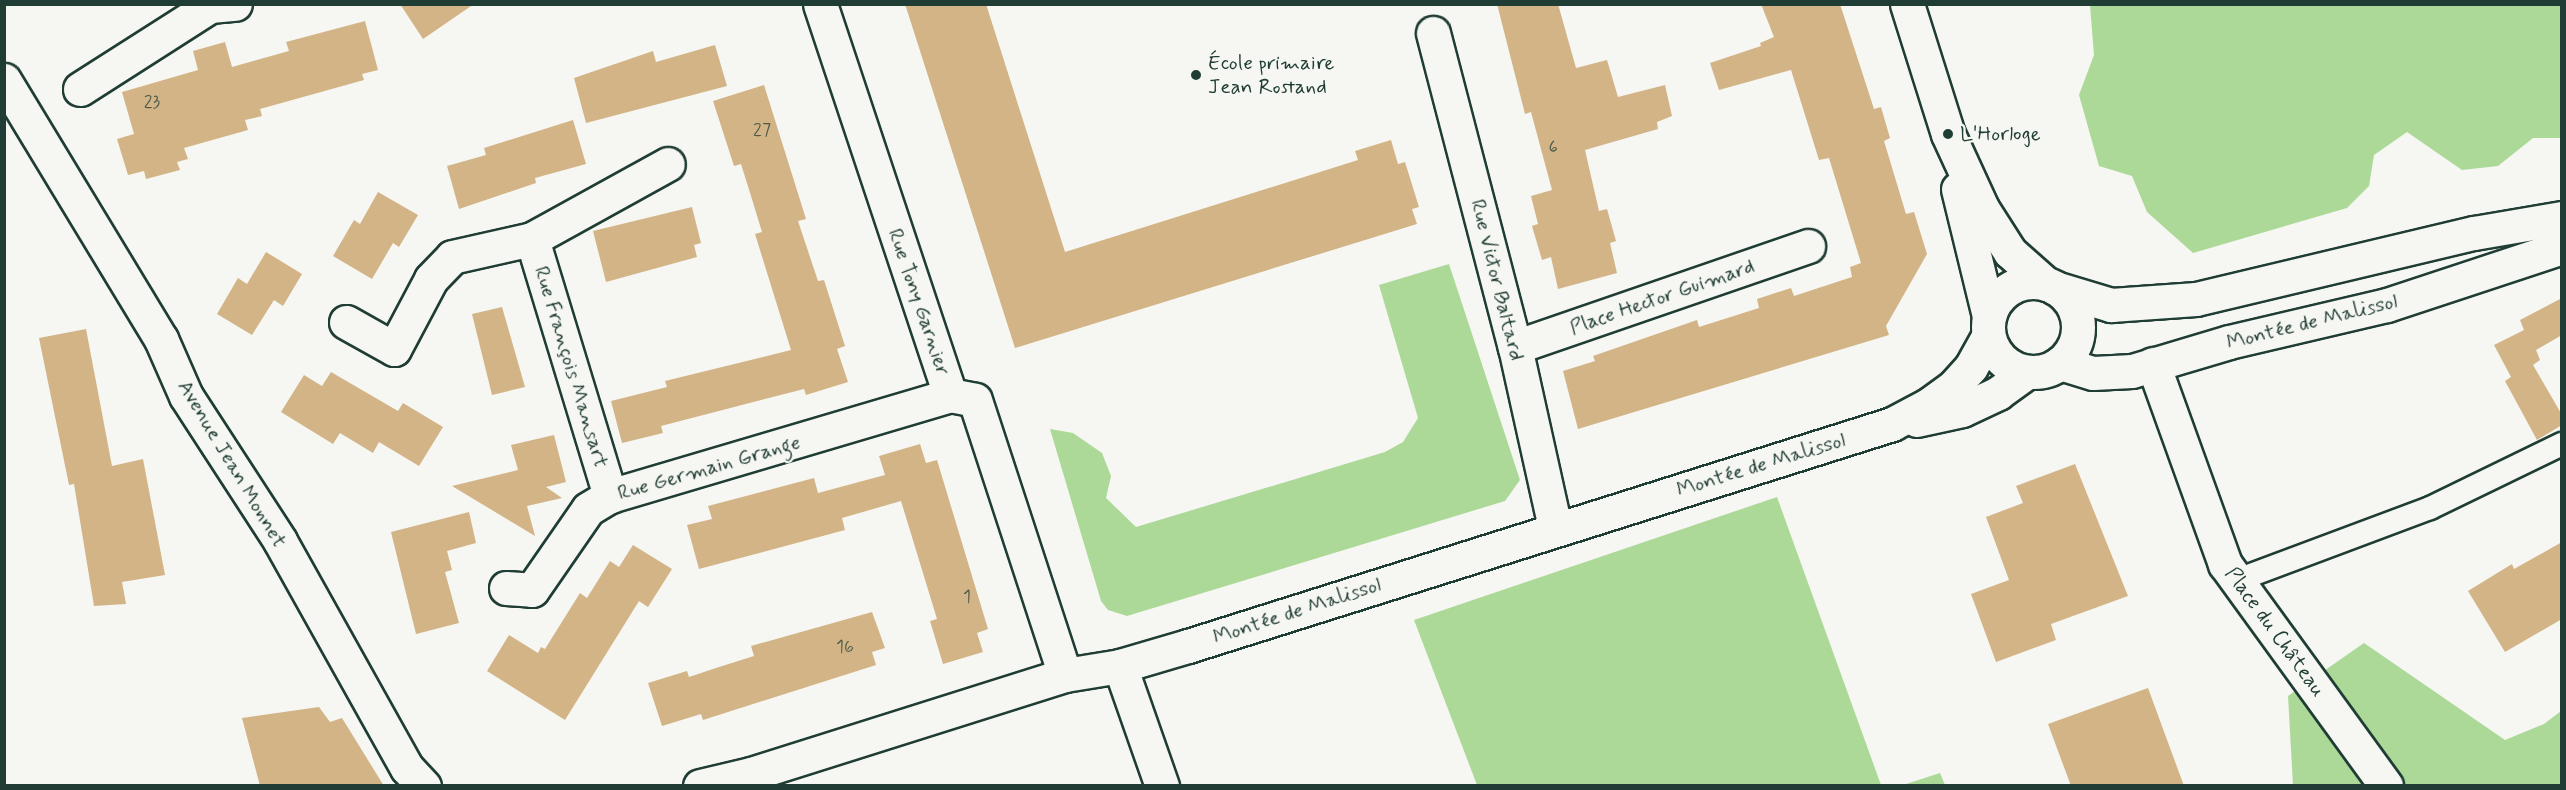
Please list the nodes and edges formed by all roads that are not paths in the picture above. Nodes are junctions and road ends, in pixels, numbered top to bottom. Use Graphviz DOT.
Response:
graph roads {
  1 [pos="1907,4"];
  2 [pos="218,5"];
  3 [pos="821,9"];
  4 [pos="1433,33"];
  5 [pos="4,80"];
  6 [pos="80,89"];
  7 [pos="1948,134"];
  8 [pos="668,164"];
  9 [pos="2562,218"];
  10 [pos="532,239"];
  11 [pos="1808,246"];
  12 [pos="2562,247"];
  13 [pos="2051,286"];
  14 [pos="346,322"];
  15 [pos="1989,326"];
  16 [pos="1515,347"];
  17 [pos="2060,363"];
  18 [pos="2153,364"];
  19 [pos="2027,372"];
  20 [pos="950,394"];
  21 [pos="1892,424"];
  22 [pos="2562,444"];
  23 [pos="610,496"];
  24 [pos="1555,528"];
  25 [pos="2235,581"];
  26 [pos="506,588"];
  27 [pos="1120,666"];
  28 [pos="1065,675"];
  29 [pos="424,786"];
  30 [pos="700,786"];
  31 [pos="1162,786"];
  32 [pos="2386,786"];
  1 -- 7 [label="street"];
  2 -- 6 [label="street"];
  3 -- 20 [label="street, Rue Tony Garnier"];
  4 -- 16 [label="street, Rue Victor Baltard"];
  5 -- 29 [label="street, Avenue Jean Monnet"];
  7 -- 13 [label="street"];
  7 -- 15 [label="street"];
  8 -- 10 [label="street"];
  9 -- 13 [label="street, Montée de Malissol"];
  10 -- 14 [label="street"];
  10 -- 23 [label="street, Rue François Mansart"];
  11 -- 16 [label="street, Place Hector Guimard"];
  12 -- 18 [label="street, Montée de Malissol"];
  13 -- 15 [label="street, Montée de Malissol"];
  13 -- 17 [label="street"];
  15 -- 19 [label="street"];
  15 -- 21 [label="street, Montée de Malissol"];
  16 -- 24 [label="street, Rue Victor Baltard"];
  17 -- 18 [label="street, Montée de Malissol"];
  17 -- 19 [label="street, Montée de Malissol"];
  18 -- 25 [label="street, Place du Château"];
  19 -- 21 [label="street, Montée de Malissol"];
  20 -- 23 [label="street, Rue Germain Grange"];
  20 -- 28 [label="street, Rue Tony Garnier"];
  21 -- 24 [label="street, Montée de Malissol"];
  22 -- 25 [label="lane"];
  23 -- 26 [label="street, Rue Germain Grange"];
  24 -- 27 [label="street, Montée de Malissol"];
  25 -- 32 [label="street, Place du Château"];
  27 -- 28 [label="street, Montée de Malissol"];
  27 -- 31 [label="street"];
  28 -- 30 [label="street, Montée de Malissol"];
}
